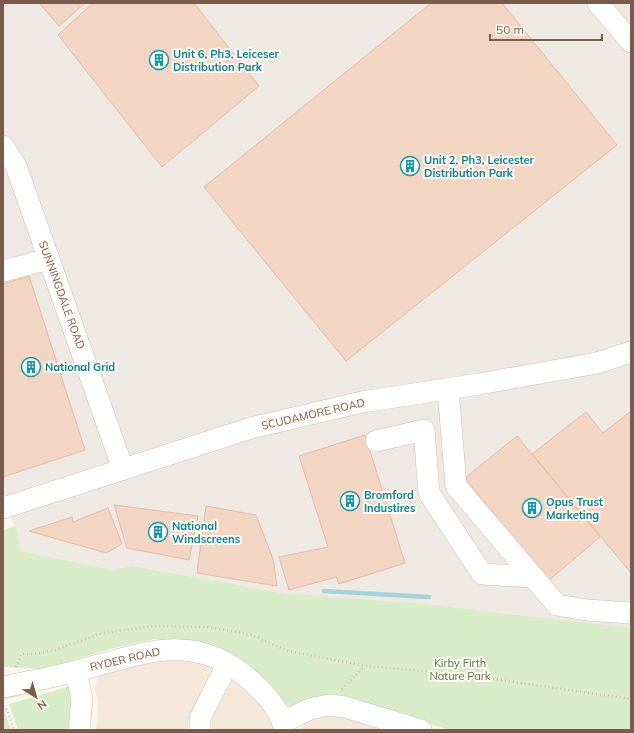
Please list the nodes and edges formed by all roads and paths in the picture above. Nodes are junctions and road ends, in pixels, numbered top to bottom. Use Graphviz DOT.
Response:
graph roads {
  1 [pos="598,3"];
  2 [pos="631,42"];
  3 [pos="3,146"];
  4 [pos="49,259"];
  5 [pos="3,271"];
  6 [pos="631,352"];
  7 [pos="448,389"];
  8 [pos="376,441"];
  9 [pos="123,469"];
  10 [pos="3,508"];
  11 [pos="534,577"];
  12 [pos="631,613"];
  13 [pos="227,665"];
  14 [pos="366,666"];
  15 [pos="76,671"];
  16 [pos="9,679"];
  17 [pos="631,699"];
  18 [pos="329,705"];
  19 [pos="3,706"];
  20 [pos="284,726"];
  21 [pos="14,730"];
  22 [pos="79,730"];
  23 [pos="200,730"];
  24 [pos="421,730"];
  1 -- 2 [label="street"];
  3 -- 4 [label="street, SUNNINGDALE ROAD"];
  4 -- 5 [label="street"];
  4 -- 9 [label="street, SUNNINGDALE ROAD"];
  6 -- 7 [label="street, SCUDAMORE ROAD"];
  7 -- 9 [label="street, SCUDAMORE ROAD"];
  7 -- 11 [label="street"];
  8 -- 11 [label="street"];
  9 -- 10 [label="street, SCUDAMORE ROAD"];
  11 -- 12 [label="street"];
  13 -- 15 [label="street, RYDER ROAD"];
  13 -- 20 [label="street, RYDER ROAD"];
  13 -- 23 [label="street"];
  14 -- 16 [label="path"];
  14 -- 17 [label="path"];
  14 -- 18 [label="path"];
  15 -- 16 [label="street, RYDER ROAD"];
  15 -- 22 [label="street"];
  18 -- 20 [label="street"];
  18 -- 24 [label="street"];
  19 -- 21 [label="path"];
}
